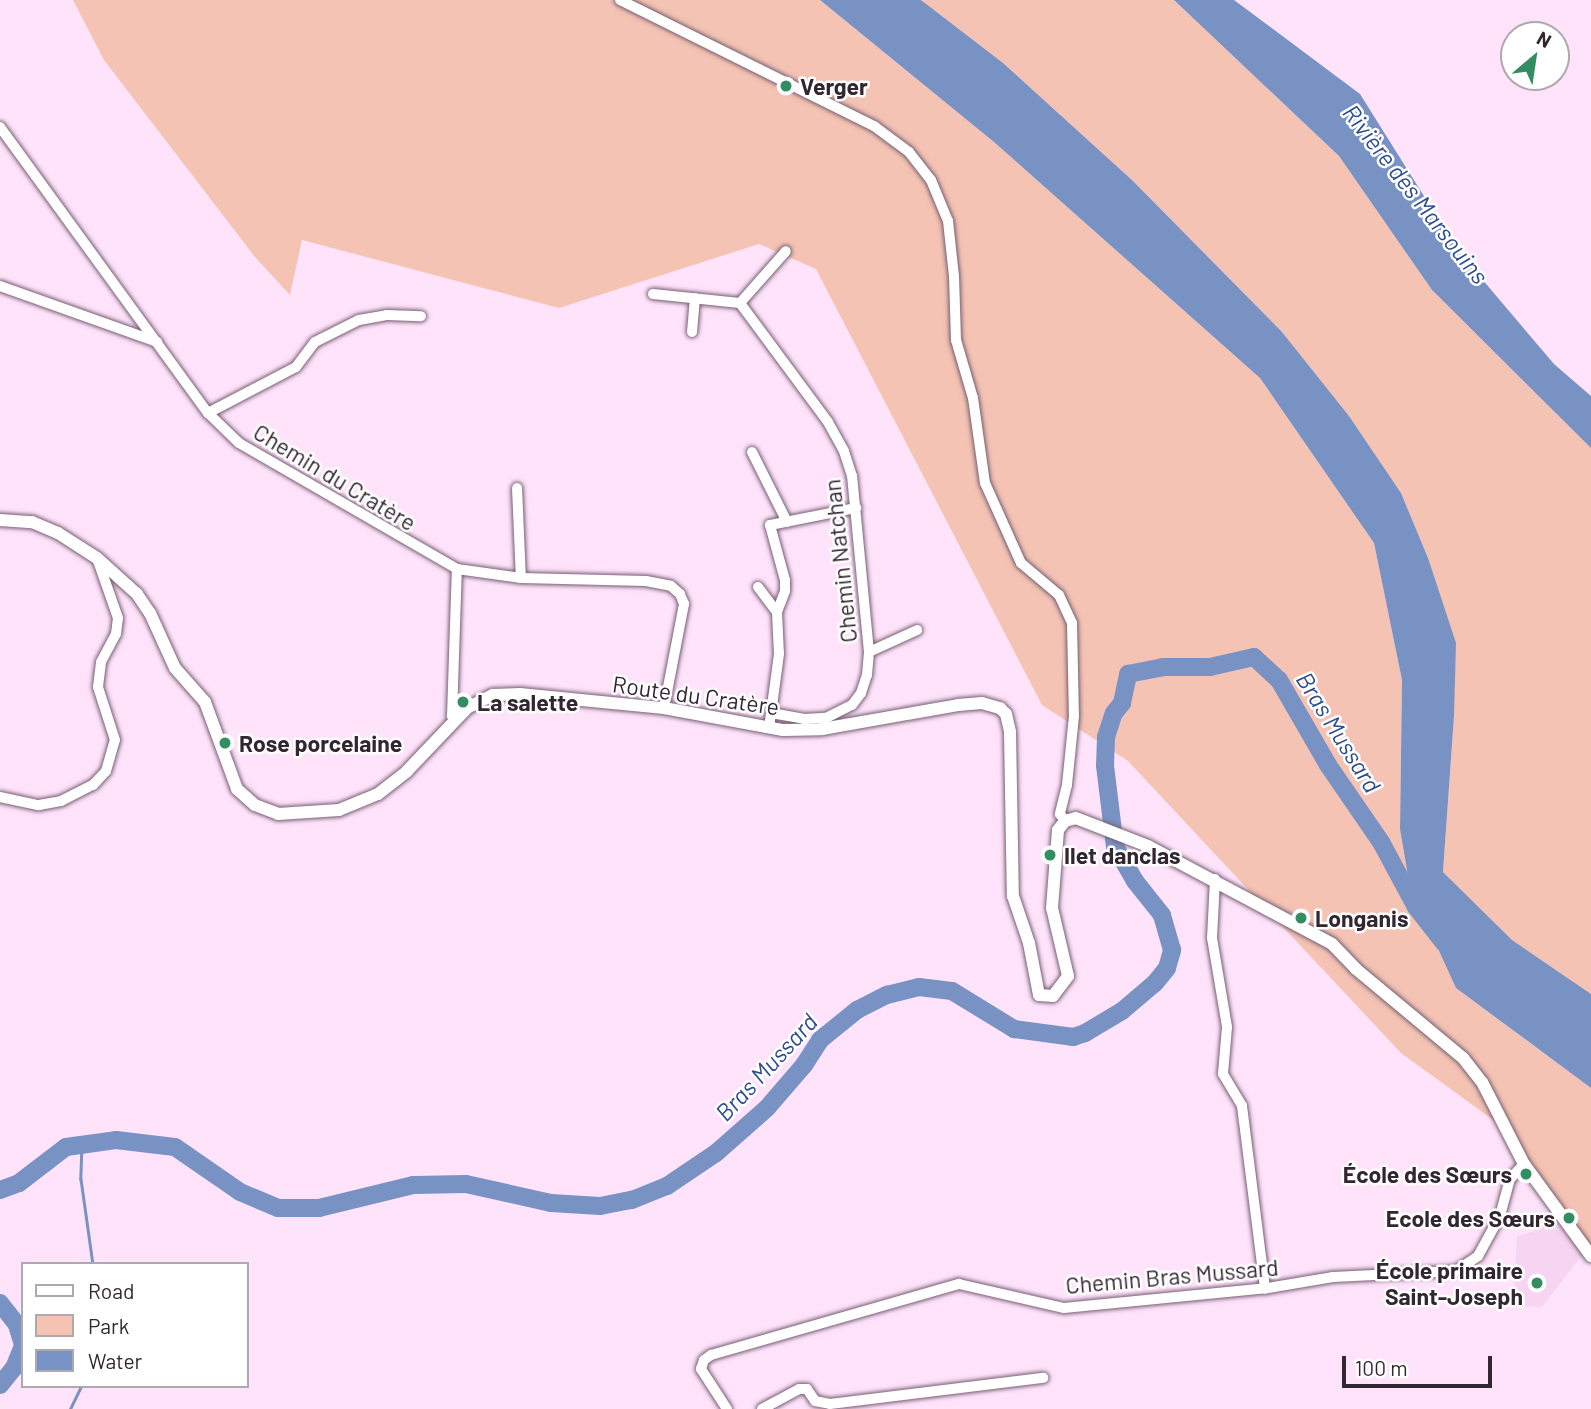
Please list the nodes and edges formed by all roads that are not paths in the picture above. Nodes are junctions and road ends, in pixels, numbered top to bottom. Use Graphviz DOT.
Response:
graph roads {
  1 [pos="620,0"];
  2 [pos="0,127"];
  3 [pos="786,251"];
  4 [pos="0,286"];
  5 [pos="653,294"];
  6 [pos="695,298"];
  7 [pos="740,303"];
  8 [pos="421,316"];
  9 [pos="692,332"];
  10 [pos="157,342"];
  11 [pos="208,413"];
  12 [pos="752,452"];
  13 [pos="517,488"];
  14 [pos="856,508"];
  15 [pos="0,520"];
  16 [pos="787,522"];
  17 [pos="97,558"];
  18 [pos="457,569"];
  19 [pos="521,578"];
  20 [pos="758,587"];
  21 [pos="776,612"];
  22 [pos="917,630"];
  23 [pos="869,652"];
  24 [pos="664,708"];
  25 [pos="771,713"];
  26 [pos="454,719"];
  27 [pos="769,728"];
  28 [pos="0,797"];
  29 [pos="1065,821"];
  30 [pos="1214,879"];
  31 [pos="1524,1164"];
  32 [pos="1591,1255"];
  33 [pos="1265,1289"];
  34 [pos="1043,1378"];
  35 [pos="813,1405"];
  36 [pos="727,1409"];
  37 [pos="762,1409"];
  1 -- 29 [label="street"];
  2 -- 10 [label="street, Chemin du Cratère"];
  3 -- 7 [label="street"];
  4 -- 10 [label="street"];
  5 -- 6 [label="street"];
  6 -- 7 [label="street"];
  6 -- 9 [label="street"];
  7 -- 14 [label="street, Chemin Natchan"];
  8 -- 11 [label="street"];
  10 -- 11 [label="street, Chemin du Cratère"];
  11 -- 18 [label="street, Chemin du Cratère"];
  12 -- 16 [label="street"];
  13 -- 19 [label="street"];
  14 -- 16 [label="street"];
  14 -- 23 [label="street, Chemin Natchan"];
  15 -- 17 [label="street, Route du Cratère"];
  16 -- 21 [label="street"];
  17 -- 26 [label="street, Route du Cratère"];
  17 -- 28 [label="street"];
  18 -- 19 [label="street, Chemin du Cratère"];
  18 -- 26 [label="street"];
  19 -- 24 [label="street, Chemin du Cratère"];
  20 -- 21 [label="street"];
  21 -- 25 [label="street"];
  22 -- 23 [label="street"];
  23 -- 25 [label="street, Chemin Natchan"];
  24 -- 26 [label="street, Route du Cratère"];
  24 -- 27 [label="street, Route du Cratère"];
  25 -- 27 [label="street"];
  27 -- 29 [label="street, Route du Cratère"];
  29 -- 30 [label="street"];
  30 -- 31 [label="street"];
  30 -- 33 [label="street"];
  31 -- 32 [label="street"];
  31 -- 33 [label="street, Chemin Bras Mussard"];
  33 -- 36 [label="street, Chemin Bras Mussard"];
  34 -- 35 [label="street"];
  35 -- 37 [label="street"];
}
